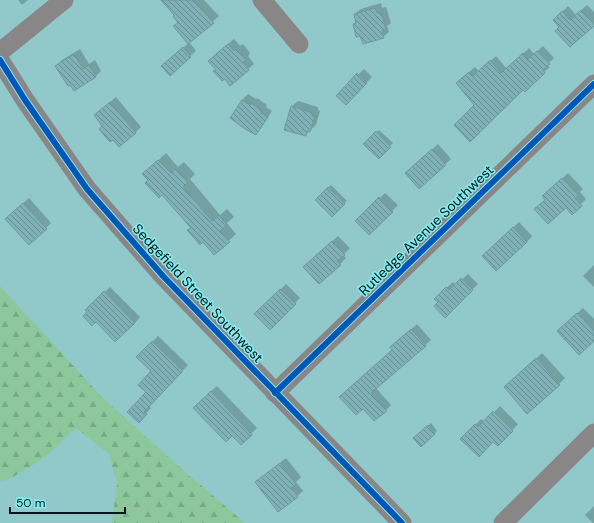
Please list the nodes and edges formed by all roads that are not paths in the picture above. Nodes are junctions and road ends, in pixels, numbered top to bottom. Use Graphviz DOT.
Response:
graph roads {
  1 [pos="64,0"];
  2 [pos="262,0"];
  3 [pos="299,44"];
  4 [pos="0,52"];
  5 [pos="0,60"];
  6 [pos="594,84"];
  7 [pos="275,392"];
  8 [pos="594,433"];
  9 [pos="402,523"];
  10 [pos="503,523"];
  1 -- 4 [label="street"];
  2 -- 3 [label="street"];
  5 -- 7 [label="street, Sedgefield Street Southwest"];
  6 -- 7 [label="street, Rutledge Avenue Southwest"];
  7 -- 9 [label="street, Sedgefield Street Southwest"];
  8 -- 10 [label="street"];
}
